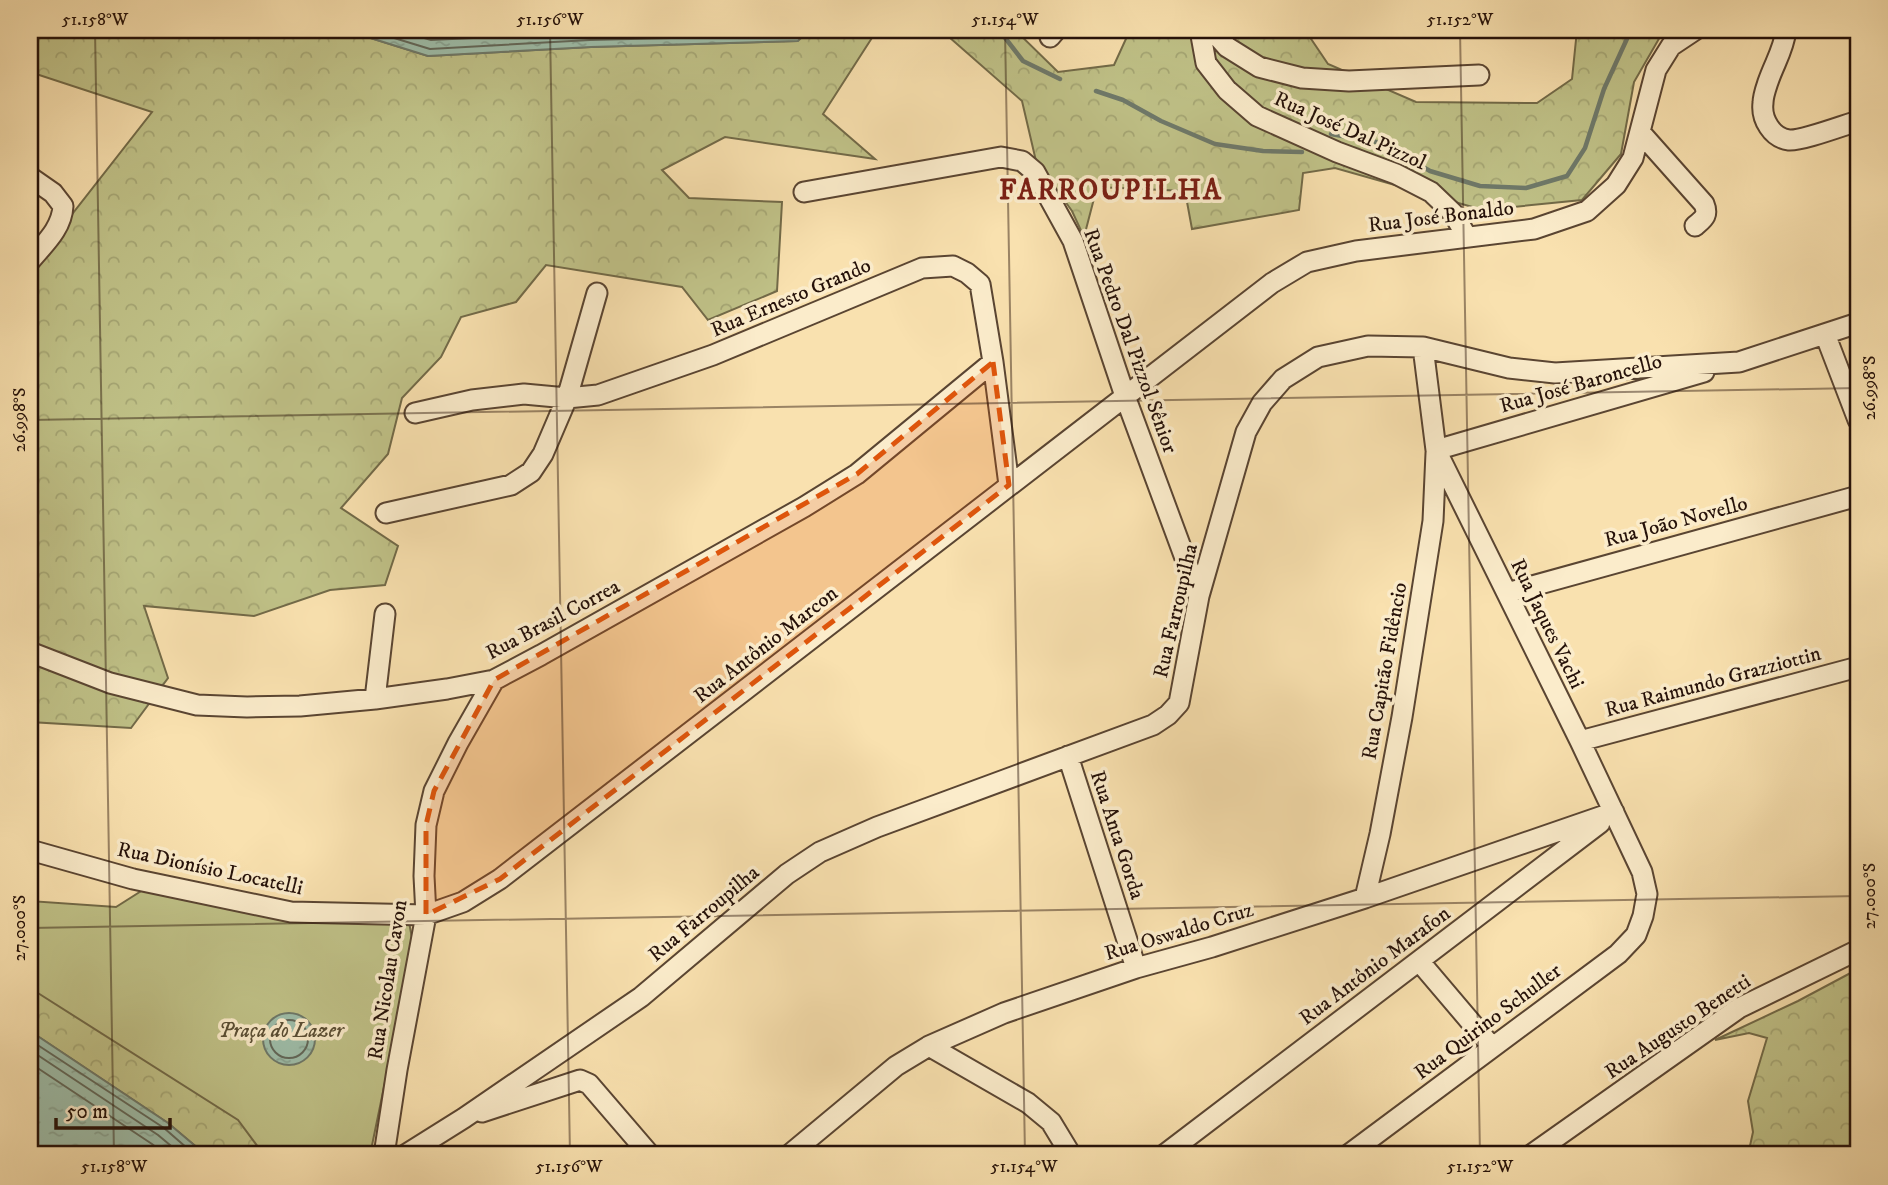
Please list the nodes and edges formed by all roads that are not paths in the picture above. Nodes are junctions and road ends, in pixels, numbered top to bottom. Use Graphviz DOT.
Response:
graph roads {
  1 [pos="1200,30"];
  2 [pos="1212,30"];
  3 [pos="1695,30"];
  4 [pos="1786,30"];
  5 [pos="1479,75"];
  6 [pos="1858,121"];
  7 [pos="1640,132"];
  8 [pos="30,177"];
  9 [pos="804,192"];
  10 [pos="1695,226"];
  11 [pos="1467,237"];
  12 [pos="30,261"];
  13 [pos="597,293"];
  14 [pos="1858,323"];
  15 [pos="1825,334"];
  16 [pos="1423,347"];
  17 [pos="993,362"];
  18 [pos="1739,362"];
  19 [pos="1125,396"];
  20 [pos="567,398"];
  21 [pos="415,413"];
  22 [pos="1858,421"];
  23 [pos="1436,450"];
  24 [pos="1009,485"];
  25 [pos="1858,496"];
  26 [pos="387,513"];
  27 [pos="1507,593"];
  28 [pos="1199,596"];
  29 [pos="385,614"];
  30 [pos="30,652"];
  31 [pos="1858,667"];
  32 [pos="494,680"];
  33 [pos="375,699"];
  34 [pos="1580,741"];
  35 [pos="1068,756"];
  36 [pos="1614,812"];
  37 [pos="30,850"];
  38 [pos="1365,898"];
  39 [pos="426,915"];
  40 [pos="1643,916"];
  41 [pos="1858,950"];
  42 [pos="1419,961"];
  43 [pos="1136,968"];
  44 [pos="929,1046"];
  45 [pos="1492,1048"];
  46 [pos="464,1118"];
  47 [pos="388,1134"];
  48 [pos="421,1149"];
  49 [pos="384,1155"];
  50 [pos="394,1155"];
  51 [pos="405,1155"];
  52 [pos="650,1155"];
  53 [pos="789,1155"];
  54 [pos="1071,1155"];
  55 [pos="1164,1155"];
  56 [pos="1348,1155"];
  57 [pos="1531,1155"];
  1 -- 11 [label="street, Rua José Dal Pizzol"];
  2 -- 5 [label="street"];
  3 -- 7 [label="street, Rua José Bonaldo"];
  4 -- 6 [label="street"];
  7 -- 10 [label="street"];
  7 -- 11 [label="street, Rua José Bonaldo"];
  8 -- 12 [label="street"];
  9 -- 19 [label="street, Rua Pedro Dal Pizzol Sênior"];
  11 -- 19 [label="street, Rua José Bonaldo"];
  13 -- 20 [label="street"];
  14 -- 15 [label="street, Rua Farroupilha"];
  15 -- 18 [label="street, Rua Farroupilha"];
  15 -- 22 [label="street"];
  16 -- 18 [label="street, Rua Farroupilha"];
  16 -- 23 [label="street, Rua Jaques Vachi"];
  16 -- 28 [label="street, Rua Farroupilha"];
  17 -- 20 [label="street, Rua Ernesto Grando"];
  17 -- 24 [label="street, Rua Ernesto Grando"];
  17 -- 32 [label="street, Rua Brasil Correa"];
  18 -- 23 [label="street, Rua José Baroncello"];
  19 -- 24 [label="street, Rua Antônio Marcon"];
  19 -- 28 [label="street, Rua Pedro Dal Pizzol Sênior"];
  20 -- 21 [label="street, Rua Ernesto Grando"];
  20 -- 26 [label="street"];
  23 -- 27 [label="street, Rua Jaques Vachi"];
  23 -- 38 [label="street, Rua Capitão Fidêncio"];
  24 -- 39 [label="street, Rua Antônio Marcon"];
  25 -- 27 [label="street, Rua João Novello"];
  27 -- 34 [label="street, Rua Jaques Vachi"];
  28 -- 35 [label="street, Rua Farroupilha"];
  29 -- 33 [label="street"];
  30 -- 33 [label="street, Rua Brasil Correa"];
  31 -- 34 [label="street, Rua Raimundo Grazziottin"];
  32 -- 33 [label="street, Rua Brasil Correa"];
  32 -- 39 [label="street, Rua Nicolau Cavon"];
  34 -- 36 [label="street, Rua Jaques Vachi"];
  35 -- 43 [label="street, Rua Anta Gorda"];
  35 -- 46 [label="street, Rua Farroupilha"];
  36 -- 38 [label="street, Rua Oswaldo Cruz"];
  36 -- 40 [label="street, Rua Jaques Vachi"];
  36 -- 42 [label="street, Rua Antônio Marafon"];
  37 -- 39 [label="street, Rua Dionísio Locatelli"];
  38 -- 43 [label="street, Rua Oswaldo Cruz"];
  39 -- 47 [label="street, Rua Nicolau Cavon"];
  40 -- 45 [label="street, Rua Quirino Schuller"];
  41 -- 57 [label="street, Rua Augusto Benetti"];
  42 -- 45 [label="street"];
  42 -- 55 [label="street, Rua Antônio Marafon"];
  43 -- 44 [label="street, Rua Oswaldo Cruz"];
  44 -- 53 [label="street, Rua Oswaldo Cruz"];
  44 -- 54 [label="street"];
  45 -- 56 [label="street, Rua Quirino Schuller"];
  46 -- 48 [label="street, Rua Farroupilha"];
  46 -- 52 [label="street"];
  47 -- 48 [label="street"];
  47 -- 49 [label="street, Rua Nicolau Cavon"];
  47 -- 50 [label="street, Rua Nicolau Cavon"];
  48 -- 51 [label="street, Rua Farroupilha"];
}
